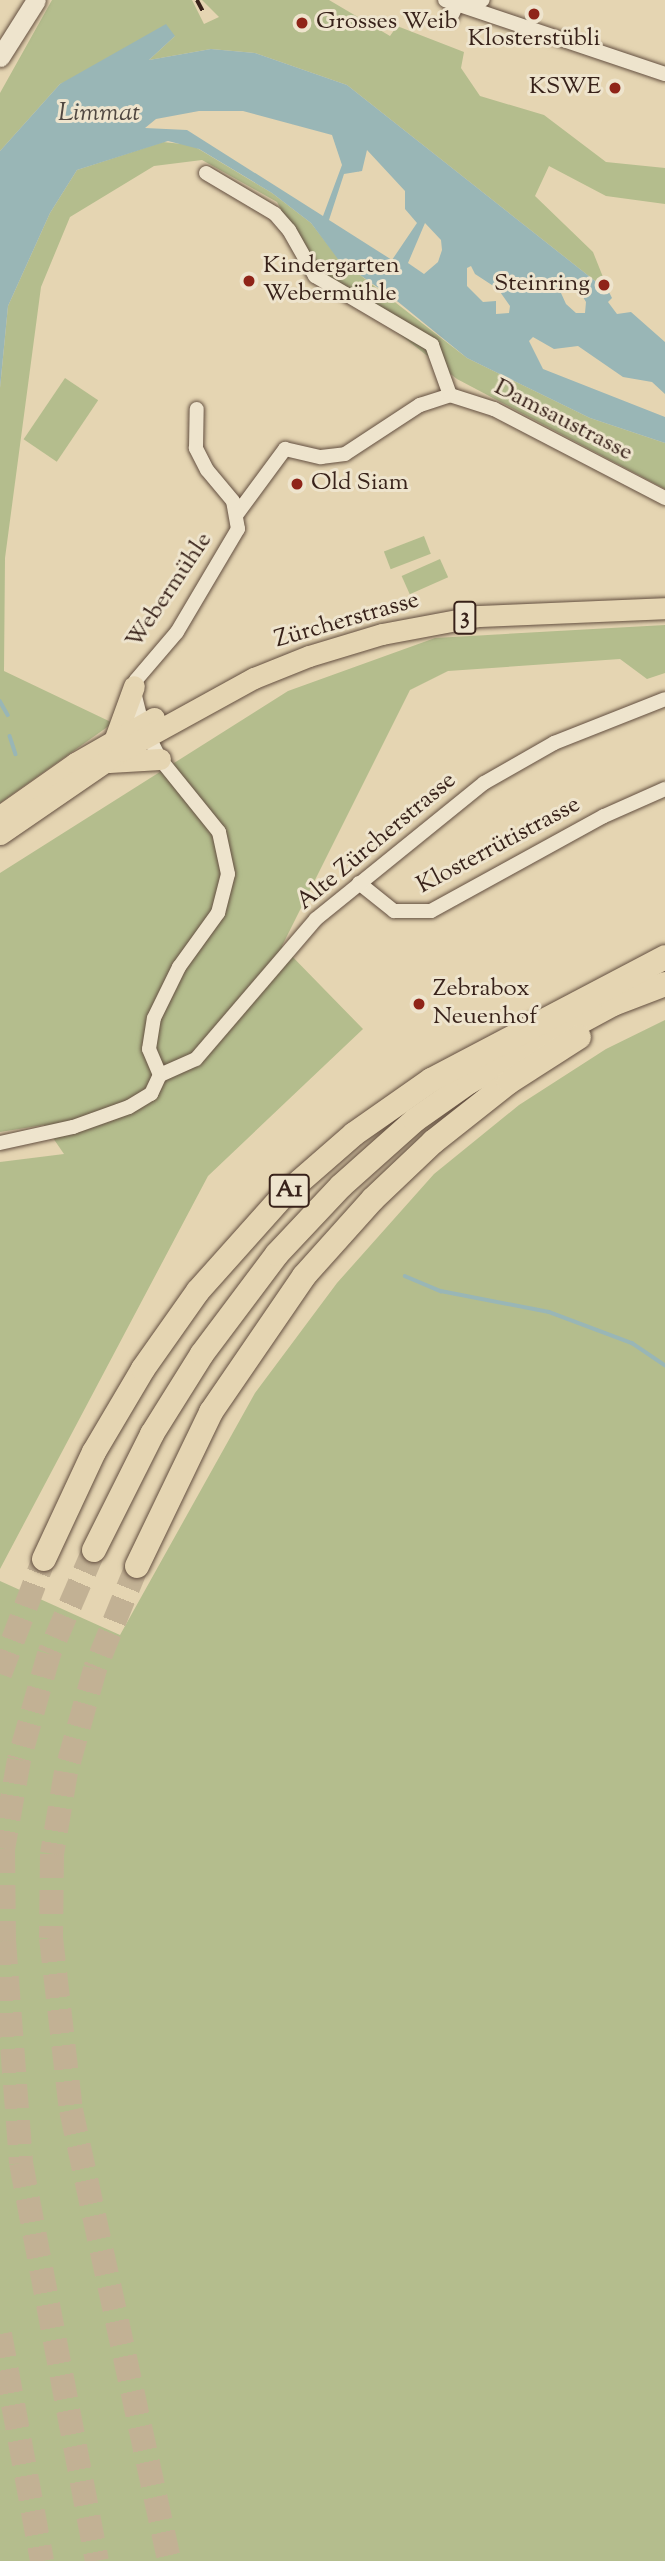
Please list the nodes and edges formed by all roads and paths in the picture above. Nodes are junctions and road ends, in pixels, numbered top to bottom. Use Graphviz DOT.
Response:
graph roads {
  1 [pos="37,0"];
  2 [pos="483,0"];
  3 [pos="451,7"];
  4 [pos="0,57"];
  5 [pos="665,74"];
  6 [pos="206,173"];
  7 [pos="450,395"];
  8 [pos="197,409"];
  9 [pos="665,498"];
  10 [pos="237,514"];
  11 [pos="665,608"];
  12 [pos="134,686"];
  13 [pos="665,699"];
  14 [pos="145,730"];
  15 [pos="115,738"];
  16 [pos="160,759"];
  17 [pos="104,762"];
  18 [pos="665,789"];
  19 [pos="0,816"];
  20 [pos="0,834"];
  21 [pos="359,883"];
  22 [pos="665,957"];
  23 [pos="663,985"];
  24 [pos="160,1075"];
  25 [pos="0,1143"];
  26 [pos="94,1550"];
  27 [pos="44,1559"];
  28 [pos="137,1566"];
  1 -- 4 [label="main road"];
  2 -- 3 [label="street"];
  3 -- 5 [label="street"];
  6 -- 7 [label="street"];
  7 -- 9 [label="street, Damsaustrasse"];
  7 -- 10 [label="street"];
  8 -- 10 [label="street, Webermühle"];
  10 -- 12 [label="street, Webermühle"];
  11 -- 14 [label="main road, Zürcherstrasse / 3"];
  12 -- 14 [label="street, Webermühle"];
  12 -- 15 [label="main road"];
  13 -- 21 [label="street, Alte Zürcherstrasse"];
  14 -- 15 [label="main road, 3"];
  14 -- 16 [label="street, Webermühle"];
  14 -- 17 [label="main road, 3"];
  15 -- 19 [label="main road, 3"];
  16 -- 17 [label="main road"];
  16 -- 24 [label="street, Webermühle"];
  17 -- 20 [label="main road, 3"];
  18 -- 21 [label="street, Klosterrütistrasse"];
  21 -- 24 [label="street, Alte Zürcherstrasse"];
  22 -- 27 [label="highway, A1"];
  23 -- 26 [label="highway, A1"];
  23 -- 28 [label="highway, A1"];
  24 -- 25 [label="street"];
}
